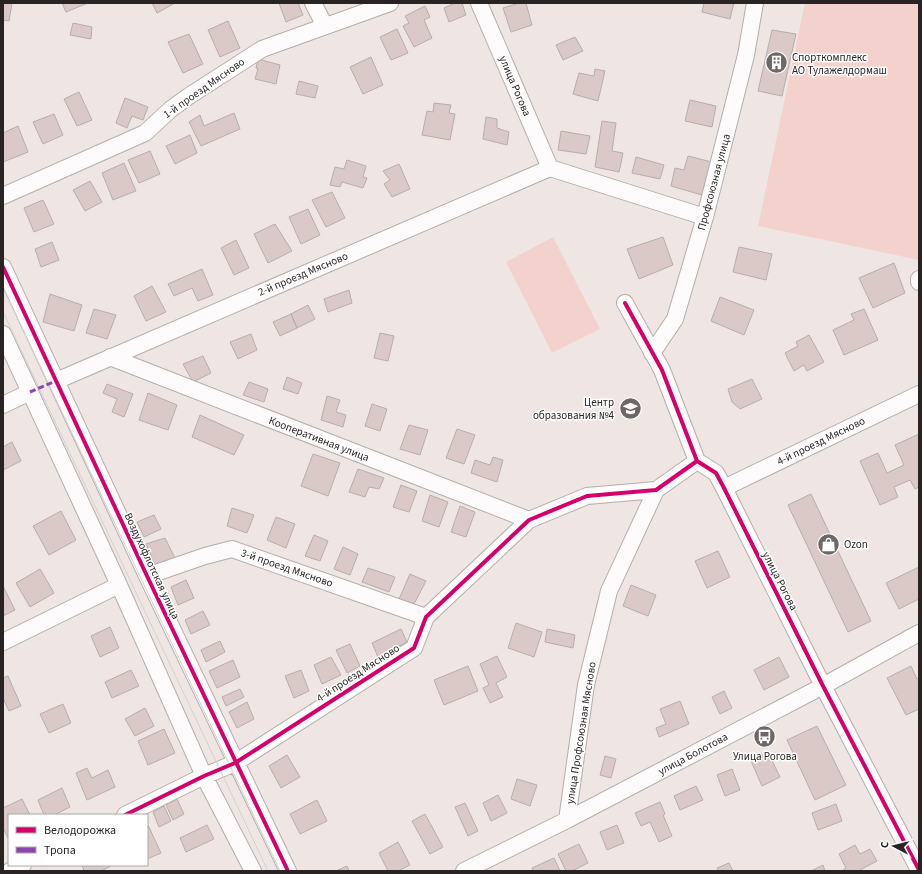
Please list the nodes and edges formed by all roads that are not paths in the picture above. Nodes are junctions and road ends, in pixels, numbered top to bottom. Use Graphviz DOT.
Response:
graph roads {
  1 [pos="313,3"];
  2 [pos="390,3"];
  3 [pos="479,3"];
  4 [pos="755,3"];
  5 [pos="325,26"];
  6 [pos="550,168"];
  7 [pos="3,196"];
  8 [pos="705,217"];
  9 [pos="3,267"];
  10 [pos="625,303"];
  11 [pos="3,334"];
  12 [pos="652,353"];
  13 [pos="110,357"];
  14 [pos="56,380"];
  15 [pos="30,392"];
  16 [pos="919,394"];
  17 [pos="3,406"];
  18 [pos="697,461"];
  19 [pos="724,488"];
  20 [pos="656,490"];
  21 [pos="529,520"];
  22 [pos="147,576"];
  23 [pos="119,585"];
  24 [pos="426,617"];
  25 [pos="919,633"];
  26 [pos="3,642"];
  27 [pos="823,686"];
  28 [pos="236,763"];
  29 [pos="204,776"];
  30 [pos="127,814"];
  31 [pos="566,820"];
  32 [pos="21,866"];
  33 [pos="914,869"];
  34 [pos="10,871"];
  35 [pos="253,871"];
  36 [pos="288,871"];
  37 [pos="464,871"];
  1 -- 5 [label="street"];
  2 -- 5 [label="street, 1-й проезд Мясново"];
  3 -- 6 [label="street, улица Рогова"];
  4 -- 8 [label="street, Профсоюзная улица"];
  5 -- 7 [label="street, 1-й проезд Мясново"];
  6 -- 8 [label="street"];
  6 -- 13 [label="street, 2-й проезд Мясново"];
  8 -- 12 [label="street, Профсоюзная улица"];
  9 -- 14 [label="street, Воздухофлотская улица"];
  10 -- 12 [label="street"];
  11 -- 15 [label="street"];
  12 -- 18 [label="street"];
  13 -- 14 [label="street, 2-й проезд Мясново"];
  13 -- 21 [label="street, Кооперативная улица"];
  14 -- 22 [label="street, Воздухофлотская улица"];
  15 -- 17 [label="street"];
  15 -- 23 [label="street"];
  16 -- 19 [label="street, 4-й проезд Мясново"];
  18 -- 19 [label="street, улица Рогова"];
  18 -- 20 [label="street"];
  19 -- 27 [label="street, улица Рогова"];
  20 -- 21 [label="street, 4-й проезд Мясново"];
  20 -- 31 [label="street, улица Профсоюзная Мясново"];
  21 -- 24 [label="street, 4-й проезд Мясново"];
  22 -- 24 [label="street, 3-й проезд Мясново"];
  22 -- 28 [label="street, Воздухофлотская улица"];
  23 -- 26 [label="street"];
  23 -- 29 [label="street"];
  24 -- 28 [label="street, 4-й проезд Мясново"];
  25 -- 27 [label="street, улица Болотова"];
  27 -- 31 [label="street, улица Болотова"];
  27 -- 33 [label="street, улица Рогова"];
  28 -- 29 [label="street, 4-й проезд Мясново"];
  28 -- 36 [label="street, Воздухофлотская улица"];
  29 -- 30 [label="street, 4-й проезд Мясново"];
  29 -- 35 [label="street"];
  31 -- 37 [label="street, улица Болотова"];
  32 -- 34 [label="street"];
}
